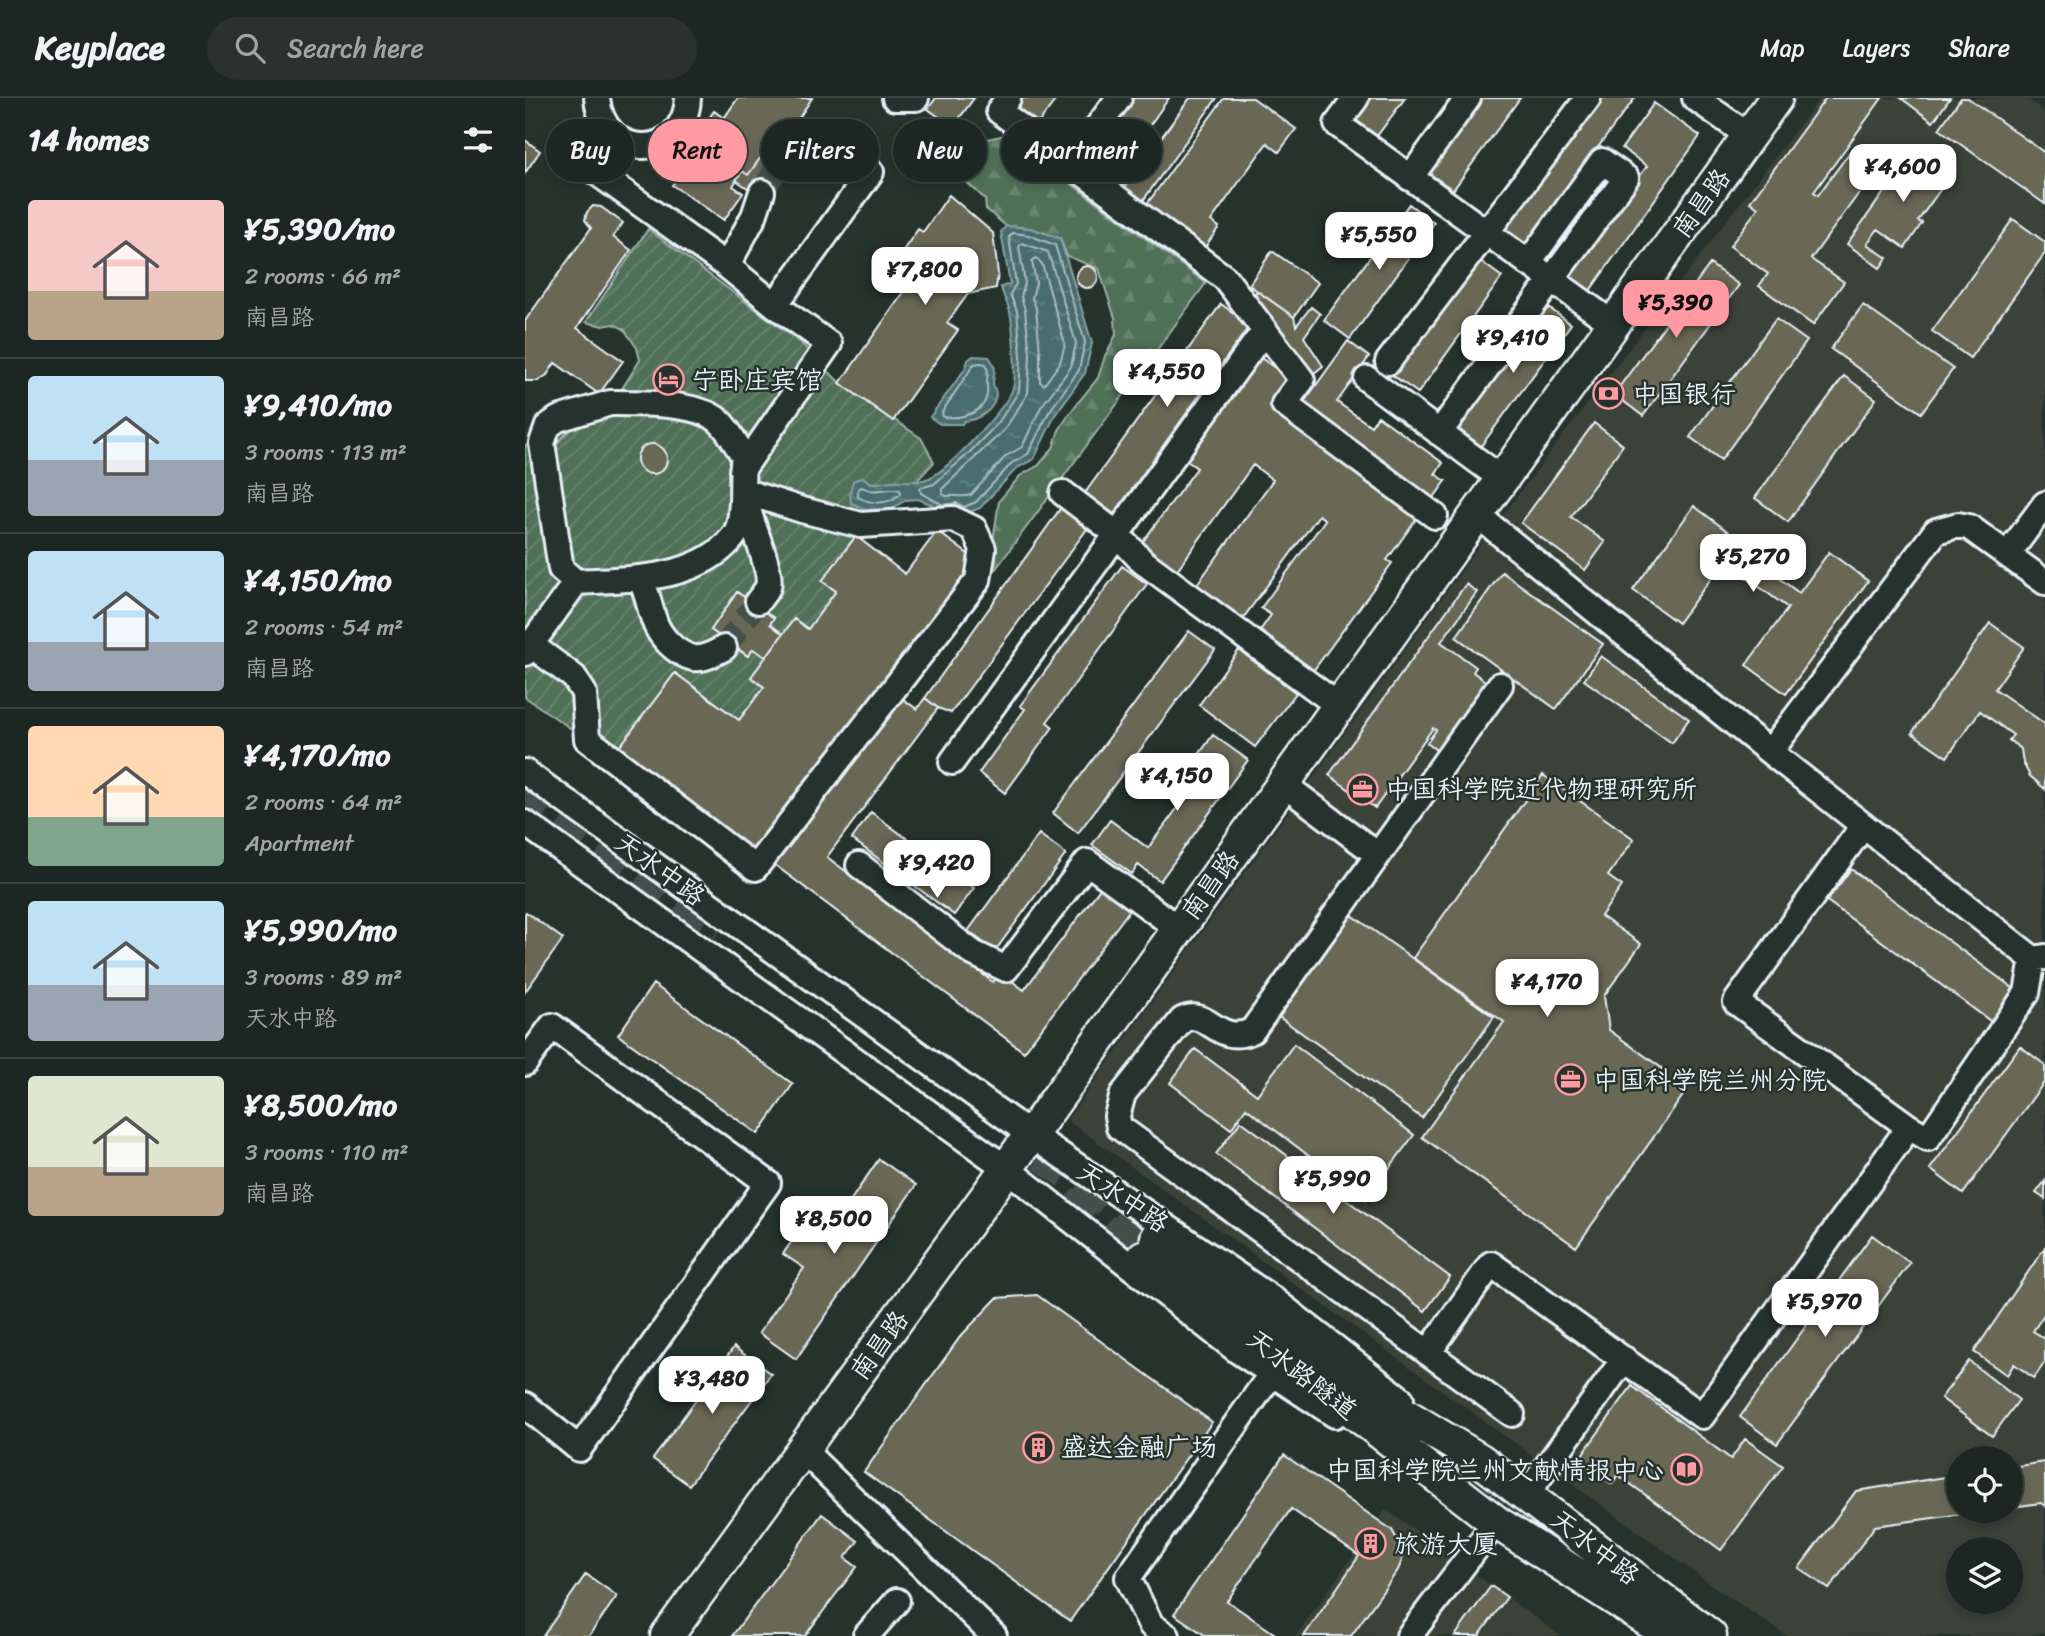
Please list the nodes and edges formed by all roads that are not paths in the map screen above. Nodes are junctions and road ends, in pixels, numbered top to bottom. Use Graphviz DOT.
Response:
graph roads {
  1 [pos="597,98"];
  2 [pos="688,98"];
  3 [pos="895,98"];
  4 [pos="916,98"];
  5 [pos="1009,98"];
  6 [pos="1119,98"];
  7 [pos="1356,98"];
  8 [pos="1468,98"];
  9 [pos="1588,98"];
  10 [pos="1695,98"];
  11 [pos="1776,98"];
  12 [pos="1722,106"];
  13 [pos="601,119"];
  14 [pos="1010,119"];
  15 [pos="1103,119"];
  16 [pos="1749,136"];
  17 [pos="634,144"];
  18 [pos="1410,178"];
  19 [pos="611,182"];
  20 [pos="864,182"];
  21 [pos="1094,182"];
  22 [pos="762,192"];
  23 [pos="1486,233"];
  24 [pos="1528,263"];
  25 [pos="727,266"];
  26 [pos="1551,280"];
  27 [pos="775,305"];
  28 [pos="1613,324"];
  29 [pos="1256,342"];
  30 [pos="1388,362"];
  31 [pos="1367,379"];
  32 [pos="1439,432"];
  33 [pos="525,460"];
  34 [pos="546,474"];
  35 [pos="1501,479"];
  36 [pos="743,480"];
  37 [pos="1063,493"];
  38 [pos="2045,504"];
  39 [pos="1476,514"];
  40 [pos="1435,516"];
  41 [pos="1117,534"];
  42 [pos="2008,554"];
  43 [pos="568,576"];
  44 [pos="640,578"];
  45 [pos="2045,582"];
  46 [pos="758,601"];
  47 [pos="527,642"];
  48 [pos="724,648"];
  49 [pos="1500,685"];
  50 [pos="1339,706"];
  51 [pos="1770,752"];
  52 [pos="952,762"];
  53 [pos="525,772"];
  54 [pos="1283,784"];
  55 [pos="525,823"];
  56 [pos="1863,826"];
  57 [pos="1378,855"];
  58 [pos="859,864"];
  59 [pos="1179,929"];
  60 [pos="2039,958"];
  61 [pos="525,1063"];
  62 [pos="1909,1127"];
  63 [pos="1031,1135"];
  64 [pos="1007,1169"];
  65 [pos="1428,1353"];
  66 [pos="1624,1359"];
  67 [pos="1272,1373"];
  68 [pos="525,1405"];
  69 [pos="1512,1415"];
  70 [pos="803,1450"];
  71 [pos="1480,1460"];
  72 [pos="1527,1494"];
  73 [pos="1459,1496"];
  74 [pos="1496,1522"];
  75 [pos="897,1601"];
  76 [pos="667,1636"];
  77 [pos="866,1636"];
  78 [pos="994,1636"];
  79 [pos="1167,1636"];
  80 [pos="1409,1636"];
  81 [pos="1672,1636"];
  82 [pos="1710,1636"];
  1 -- 13 [label="street"];
  2 -- 17 [label="street"];
  3 -- 4 [label="street"];
  5 -- 14 [label="street"];
  6 -- 15 [label="street"];
  7 -- 18 [label="street"];
  8 -- 18 [label="street"];
  9 -- 23 [label="street"];
  10 -- 12 [label="street"];
  11 -- 16 [label="main road, 南昌路"];
  12 -- 16 [label="street"];
  16 -- 28 [label="main road, 南昌路"];
  18 -- 23 [label="street"];
  19 -- 25 [label="street"];
  20 -- 27 [label="street"];
  21 -- 40 [label="street"];
  22 -- 25 [label="street"];
  23 -- 24 [label="street"];
  23 -- 30 [label="street"];
  24 -- 26 [label="street"];
  24 -- 26 [label="street"];
  25 -- 27 [label="street"];
  26 -- 28 [label="street"];
  26 -- 32 [label="street"];
  27 -- 36 [label="street"];
  28 -- 35 [label="main road, 南昌路"];
  29 -- 41 [label="street"];
  31 -- 32 [label="street"];
  32 -- 35 [label="street"];
  33 -- 34 [label="street"];
  34 -- 36 [label="street"];
  34 -- 43 [label="street"];
  35 -- 39 [label="main road, 南昌路"];
  36 -- 44 [label="street"];
  36 -- 46 [label="street"];
  36 -- 47 [label="street"];
  37 -- 41 [label="street"];
  38 -- 42 [label="street"];
  39 -- 50 [label="main road, 南昌路"];
  39 -- 51 [label="street"];
  41 -- 50 [label="street"];
  41 -- 52 [label="street"];
  42 -- 45 [label="street"];
  42 -- 51 [label="street"];
  43 -- 44 [label="street"];
  43 -- 47 [label="street"];
  44 -- 48 [label="street"];
  49 -- 57 [label="street"];
  50 -- 54 [label="main road, 南昌路"];
  51 -- 56 [label="street"];
  53 -- 63 [label="street, 天水中路"];
  54 -- 57 [label="street"];
  54 -- 59 [label="main road, 南昌路"];
  55 -- 64 [label="street, 天水中路"];
  56 -- 60 [label="street"];
  56 -- 62 [label="street"];
  57 -- 65 [label="street"];
  58 -- 59 [label="street"];
  59 -- 63 [label="main road, 南昌路"];
  60 -- 62 [label="street"];
  61 -- 68 [label="street"];
  62 -- 66 [label="street"];
  63 -- 64 [label="main road, 南昌路"];
  63 -- 71 [label="street, 天水中路"];
  64 -- 67 [label="street, 天水中路"];
  64 -- 70 [label="main road, 南昌路"];
  65 -- 66 [label="street"];
  65 -- 69 [label="street"];
  66 -- 72 [label="street"];
  67 -- 73 [label="street, 天水中路"];
  67 -- 79 [label="street"];
  70 -- 76 [label="main road, 南昌路"];
  70 -- 78 [label="street"];
  71 -- 72 [label="main road, 天水中路"];
  71 -- 73 [label="main road, 天水路隧道"];
  72 -- 82 [label="main road, 天水中路"];
  73 -- 74 [label="main road, 天水中路"];
  74 -- 80 [label="street"];
  74 -- 81 [label="main road, 天水中路"];
  75 -- 77 [label="street"];
}
